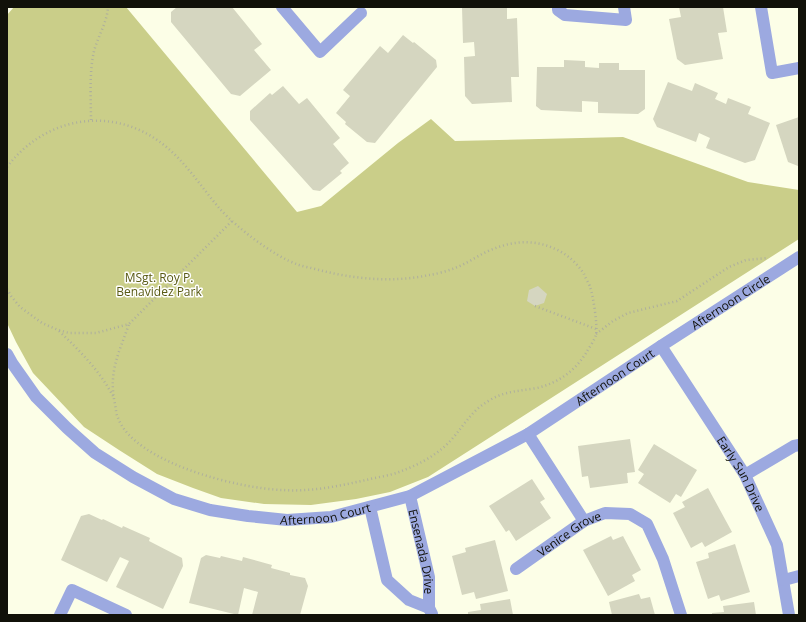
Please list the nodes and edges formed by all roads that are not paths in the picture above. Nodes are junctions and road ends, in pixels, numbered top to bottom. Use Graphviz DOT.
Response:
graph roads {
  1 [pos="282,7"];
  2 [pos="558,7"];
  3 [pos="624,7"];
  4 [pos="761,7"];
  5 [pos="362,9"];
  6 [pos="799,68"];
  7 [pos="799,257"];
  8 [pos="661,346"];
  9 [pos="7,354"];
  10 [pos="528,434"];
  11 [pos="799,445"];
  12 [pos="745,475"];
  13 [pos="410,496"];
  14 [pos="370,507"];
  15 [pos="584,521"];
  16 [pos="516,569"];
  17 [pos="799,576"];
  18 [pos="784,580"];
  19 [pos="431,612"];
  20 [pos="60,615"];
  21 [pos="126,615"];
  22 [pos="681,615"];
  23 [pos="789,615"];
  1 -- 5 [label="street"];
  2 -- 3 [label="street"];
  4 -- 6 [label="street"];
  7 -- 8 [label="street, Afternoon Circle"];
  8 -- 10 [label="street, Afternoon Court"];
  8 -- 12 [label="street, Early Sun Drive"];
  9 -- 14 [label="street, Afternoon Court"];
  10 -- 13 [label="street, Afternoon Court"];
  10 -- 15 [label="street"];
  11 -- 12 [label="street"];
  12 -- 18 [label="street, Early Sun Drive"];
  13 -- 14 [label="street, Afternoon Court"];
  13 -- 19 [label="street, Ensenada Drive"];
  14 -- 19 [label="street, Ensenada Drive"];
  15 -- 16 [label="street, Venice Grove"];
  15 -- 22 [label="street, Venice Grove"];
  17 -- 18 [label="street"];
  18 -- 23 [label="street, Early Sun Drive"];
  20 -- 21 [label="street"];
}
